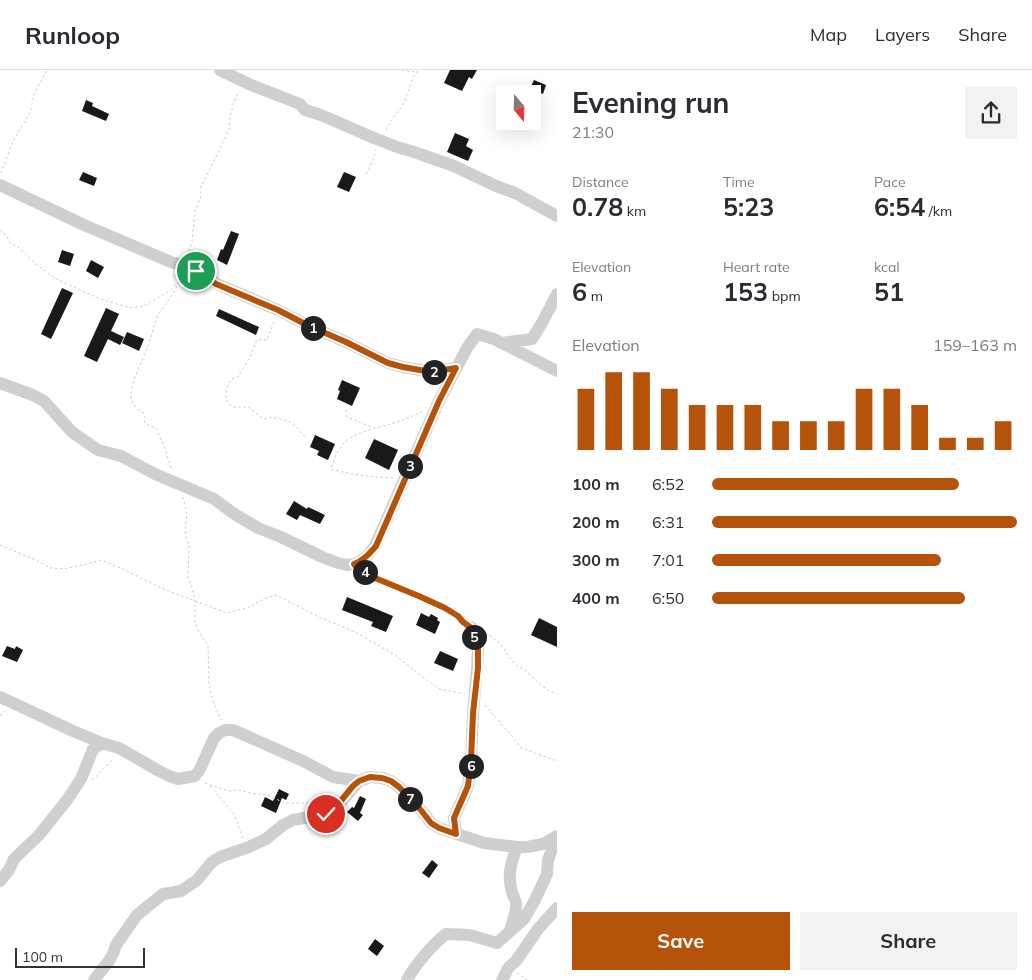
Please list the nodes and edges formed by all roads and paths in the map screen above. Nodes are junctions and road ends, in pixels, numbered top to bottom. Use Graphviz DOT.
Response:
graph roads {
  1 [pos="47,70"];
  2 [pos="220,70"];
  3 [pos="402,70"];
  4 [pos="417,70"];
  5 [pos="245,82"];
  6 [pos="381,141"];
  7 [pos="366,174"];
  8 [pos="0,180"];
  9 [pos="557,216"];
  10 [pos="0,230"];
  11 [pos="182,265"];
  12 [pos="178,282"];
  13 [pos="557,294"];
  14 [pos="278,310"];
  15 [pos="501,343"];
  16 [pos="456,368"];
  17 [pos="557,371"];
  18 [pos="0,383"];
  19 [pos="346,410"];
  20 [pos="424,410"];
  21 [pos="375,428"];
  22 [pos="306,438"];
  23 [pos="405,479"];
  24 [pos="0,544"];
  25 [pos="354,564"];
  26 [pos="470,627"];
  27 [pos="557,694"];
  28 [pos="474,696"];
  29 [pos="0,697"];
  30 [pos="102,743"];
  31 [pos="125,752"];
  32 [pos="557,761"];
  33 [pos="195,776"];
  34 [pos="93,780"];
  35 [pos="359,781"];
  36 [pos="210,786"];
  37 [pos="340,803"];
  38 [pos="456,834"];
  39 [pos="556,839"];
  40 [pos="517,847"];
  41 [pos="241,849"];
  42 [pos="0,881"];
  43 [pos="557,908"];
  44 [pos="510,930"];
  45 [pos="94,980"];
  46 [pos="407,980"];
  47 [pos="502,980"];
  1 -- 8 [label="path"];
  2 -- 5 [label="street"];
  3 -- 4 [label="path"];
  4 -- 6 [label="path"];
  5 -- 6 [label="street"];
  5 -- 11 [label="path"];
  6 -- 7 [label="path"];
  6 -- 9 [label="street"];
  8 -- 11 [label="street"];
  10 -- 12 [label="path"];
  11 -- 14 [label="street"];
  13 -- 15 [label="street"];
  14 -- 16 [label="street"];
  14 -- 22 [label="path"];
  15 -- 16 [label="street"];
  15 -- 17 [label="street"];
  16 -- 23 [label="street"];
  18 -- 25 [label="street"];
  19 -- 21 [label="path"];
  20 -- 21 [label="path"];
  21 -- 23 [label="path"];
  23 -- 25 [label="street"];
  24 -- 28 [label="path"];
  25 -- 26 [label="path"];
  26 -- 27 [label="path"];
  26 -- 28 [label="street"];
  28 -- 32 [label="path"];
  28 -- 38 [label="street"];
  29 -- 30 [label="street"];
  30 -- 31 [label="street"];
  30 -- 42 [label="street"];
  31 -- 33 [label="street"];
  31 -- 34 [label="path"];
  33 -- 35 [label="street"];
  33 -- 36 [label="path"];
  35 -- 37 [label="street"];
  35 -- 38 [label="street"];
  36 -- 37 [label="path"];
  36 -- 41 [label="path"];
  37 -- 41 [label="street"];
  38 -- 40 [label="street"];
  39 -- 40 [label="street"];
  39 -- 44 [label="street"];
  40 -- 44 [label="street"];
  41 -- 45 [label="street"];
  43 -- 47 [label="street"];
  44 -- 46 [label="street"];
}
